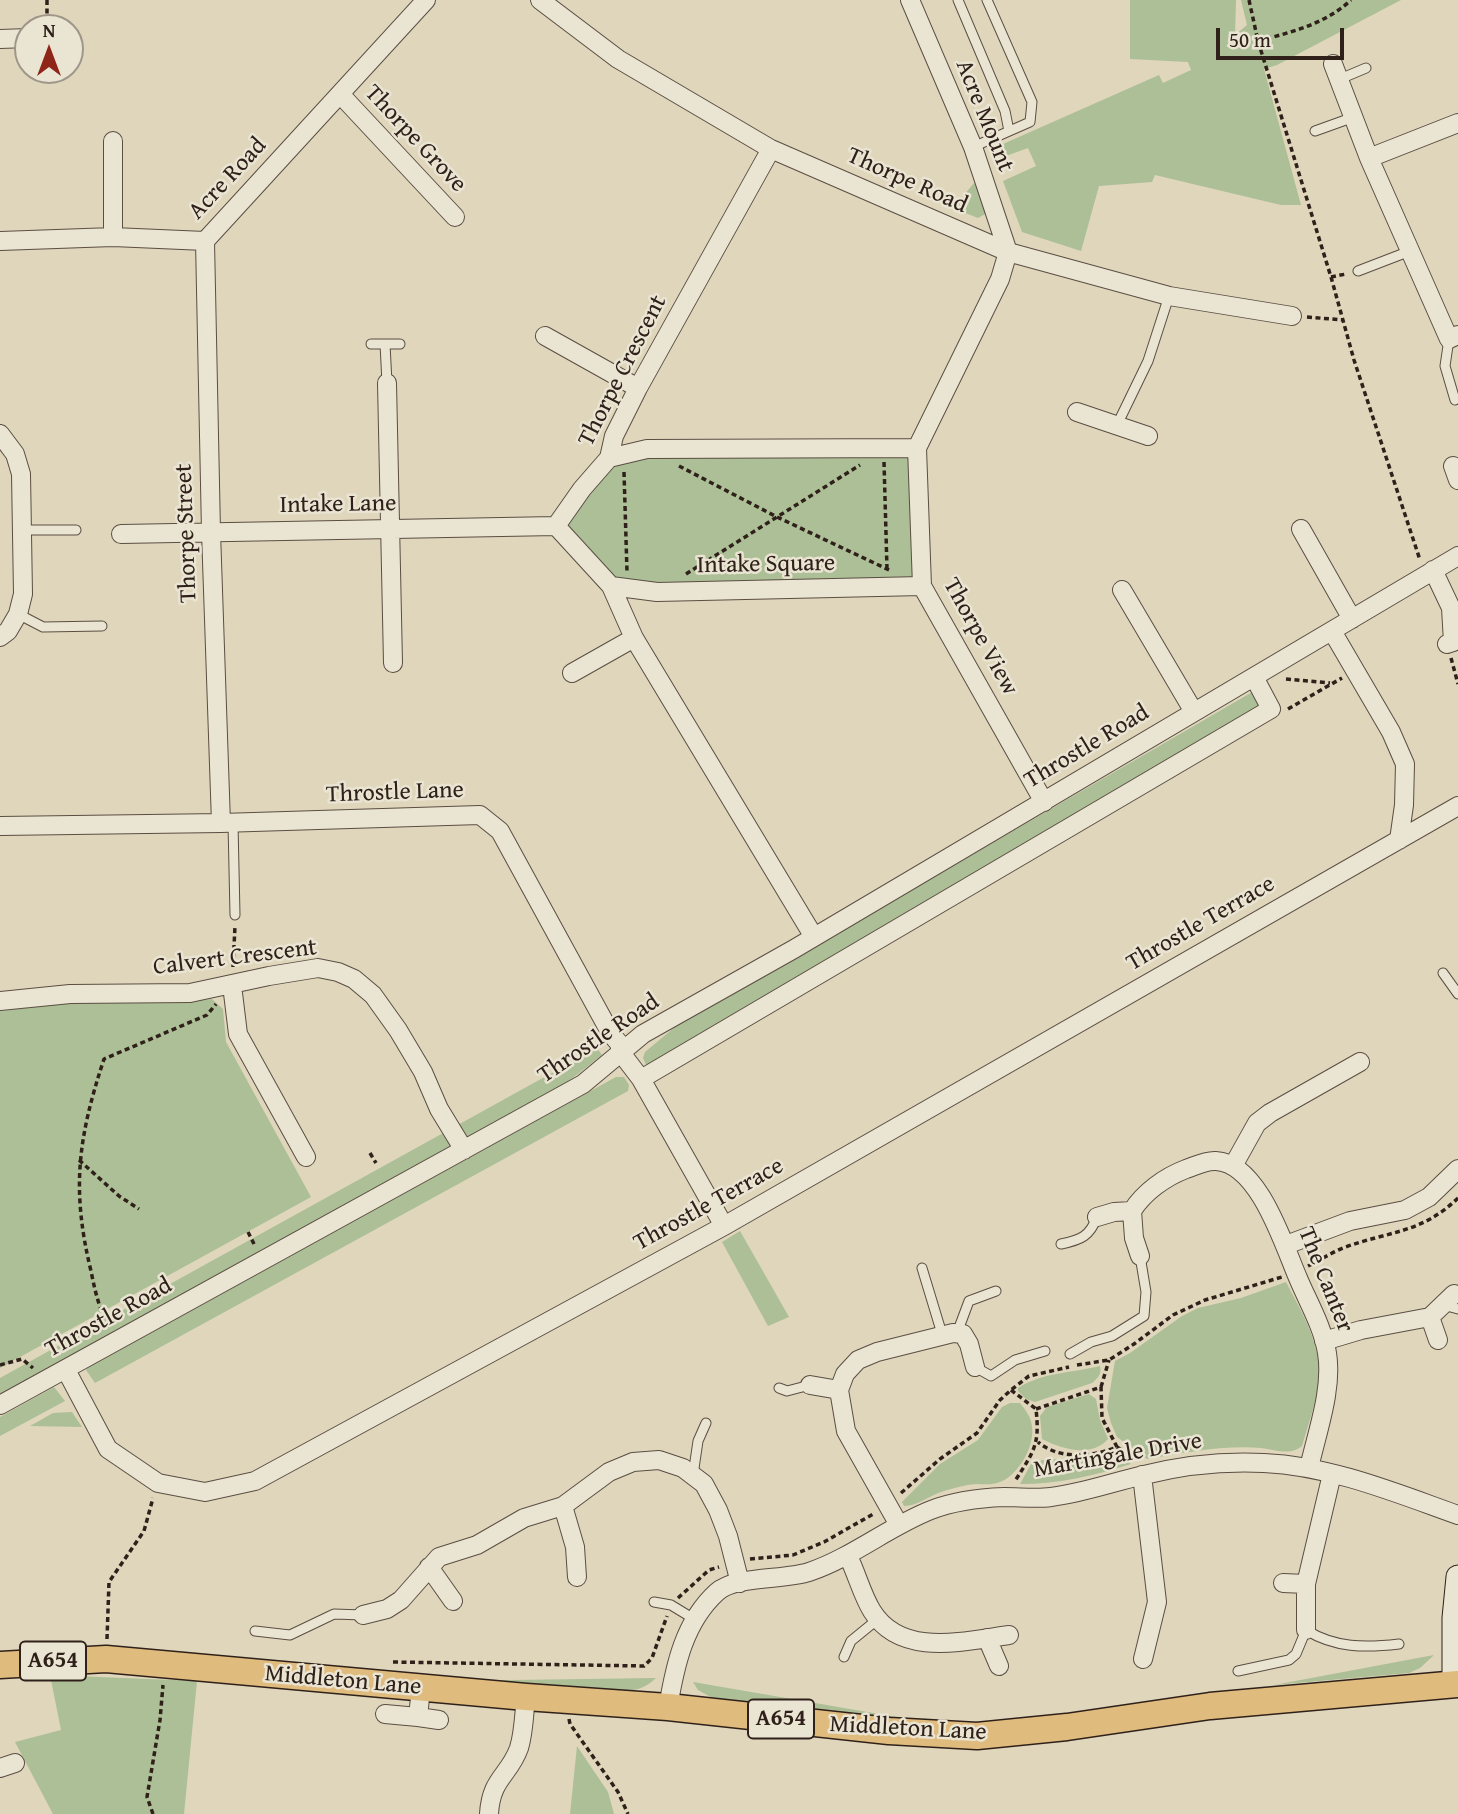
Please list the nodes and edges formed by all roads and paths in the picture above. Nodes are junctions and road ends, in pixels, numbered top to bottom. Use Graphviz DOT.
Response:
graph roads {
  1 [pos="426,0"];
  2 [pos="540,0"];
  3 [pos="910,0"];
  4 [pos="958,0"];
  5 [pos="987,0"];
  6 [pos="1249,0"];
  7 [pos="1351,0"];
  8 [pos="1258,41"];
  9 [pos="1366,68"];
  10 [pos="1337,71"];
  11 [pos="340,94"];
  12 [pos="1354,117"];
  13 [pos="1458,122"];
  14 [pos="1009,131"];
  15 [pos="1315,131"];
  16 [pos="113,141"];
  17 [pos="973,148"];
  18 [pos="771,149"];
  19 [pos="1369,158"];
  20 [pos="455,217"];
  21 [pos="113,237"];
  22 [pos="0,241"];
  23 [pos="205,241"];
  24 [pos="1410,251"];
  25 [pos="1008,252"];
  26 [pos="1358,271"];
  27 [pos="1169,296"];
  28 [pos="1292,316"];
  29 [pos="1343,320"];
  30 [pos="545,337"];
  31 [pos="1453,337"];
  32 [pos="371,344"];
  33 [pos="385,344"];
  34 [pos="400,344"];
  35 [pos="387,383"];
  36 [pos="638,388"];
  37 [pos="1455,400"];
  38 [pos="1077,412"];
  39 [pos="1117,425"];
  40 [pos="0,435"];
  41 [pos="1148,436"];
  42 [pos="647,449"];
  43 [pos="916,449"];
  44 [pos="883,450"];
  45 [pos="616,456"];
  46 [pos="777,517"];
  47 [pos="556,526"];
  48 [pos="392,528"];
  49 [pos="1301,529"];
  50 [pos="22,530"];
  51 [pos="76,530"];
  52 [pos="211,532"];
  53 [pos="121,534"];
  54 [pos="1458,556"];
  55 [pos="887,569"];
  56 [pos="1429,572"];
  57 [pos="922,586"];
  58 [pos="619,587"];
  59 [pos="1122,590"];
  60 [pos="657,592"];
  61 [pos="18,614"];
  62 [pos="1352,619"];
  63 [pos="102,626"];
  64 [pos="1332,631"];
  65 [pos="0,638"];
  66 [pos="634,638"];
  67 [pos="1447,644"];
  68 [pos="393,663"];
  69 [pos="1355,671"];
  70 [pos="572,673"];
  71 [pos="1254,677"];
  72 [pos="1332,683"];
  73 [pos="1272,709"];
  74 [pos="1194,712"];
  75 [pos="1044,802"];
  76 [pos="1458,806"];
  77 [pos="227,823"];
  78 [pos="0,825"];
  79 [pos="1399,840"];
  80 [pos="235,915"];
  81 [pos="814,937"];
  82 [pos="1443,972"];
  83 [pos="232,985"];
  84 [pos="1458,994"];
  85 [pos="0,1001"];
  86 [pos="622,1051"];
  87 [pos="1360,1062"];
  88 [pos="641,1079"];
  89 [pos="464,1150"];
  90 [pos="370,1153"];
  91 [pos="306,1157"];
  92 [pos="79,1160"];
  93 [pos="376,1163"];
  94 [pos="1233,1166"];
  95 [pos="1458,1169"];
  96 [pos="139,1209"];
  97 [pos="1132,1211"];
  98 [pos="1097,1216"];
  99 [pos="724,1226"];
  100 [pos="1061,1244"];
  101 [pos="1286,1245"];
  102 [pos="1140,1256"];
  103 [pos="922,1268"];
  104 [pos="996,1291"];
  105 [pos="1448,1303"];
  106 [pos="950,1334"];
  107 [pos="1438,1340"];
  108 [pos="116,1341"];
  109 [pos="1324,1341"];
  110 [pos="1045,1351"];
  111 [pos="1070,1354"];
  112 [pos="1109,1360"];
  113 [pos="0,1365"];
  114 [pos="975,1367"];
  115 [pos="66,1370"];
  116 [pos="50,1378"];
  117 [pos="810,1385"];
  118 [pos="1101,1387"];
  119 [pos="779,1388"];
  120 [pos="839,1390"];
  121 [pos="1011,1390"];
  122 [pos="0,1405"];
  123 [pos="1036,1409"];
  124 [pos="706,1423"];
  125 [pos="1038,1442"];
  126 [pos="1309,1468"];
  127 [pos="1332,1474"];
  128 [pos="693,1475"];
  129 [pos="1142,1475"];
  130 [pos="158,1483"];
  131 [pos="1004,1497"];
  132 [pos="563,1506"];
  133 [pos="1458,1515"];
  134 [pos="899,1525"];
  135 [pos="848,1556"];
  136 [pos="429,1567"];
  137 [pos="577,1577"];
  138 [pos="1458,1577"];
  139 [pos="740,1583"];
  140 [pos="1283,1583"];
  141 [pos="1306,1584"];
  142 [pos="453,1601"];
  143 [pos="654,1602"];
  144 [pos="363,1615"];
  145 [pos="694,1619"];
  146 [pos="878,1619"];
  147 [pos="1306,1630"];
  148 [pos="255,1631"];
  149 [pos="1009,1635"];
  150 [pos="987,1638"];
  151 [pos="1399,1644"];
  152 [pos="844,1657"];
  153 [pos="1143,1658"];
  154 [pos="106,1659"];
  155 [pos="164,1664"];
  156 [pos="0,1665"];
  157 [pos="999,1666"];
  158 [pos="1238,1671"];
  159 [pos="1456,1684"];
  160 [pos="421,1688"];
  161 [pos="526,1697"];
  162 [pos="566,1700"];
  163 [pos="668,1707"];
  164 [pos="385,1714"];
  165 [pos="418,1717"];
  166 [pos="439,1720"];
  167 [pos="153,1814"];
  168 [pos="489,1814"];
  169 [pos="628,1814"];
  1 -- 11 [label="street, Acre Road"];
  2 -- 18 [label="street, Thorpe Road"];
  3 -- 17 [label="street, Acre Mount"];
  4 -- 14 [label="lane"];
  5 -- 14 [label="lane"];
  6 -- 8 [label="path"];
  7 -- 8 [label="path"];
  8 -- 29 [label="path"];
  9 -- 10 [label="lane"];
  10 -- 12 [label="street"];
  11 -- 20 [label="street, Thorpe Grove"];
  11 -- 23 [label="street, Acre Road"];
  12 -- 15 [label="lane"];
  12 -- 19 [label="street"];
  13 -- 19 [label="street"];
  14 -- 17 [label="lane"];
  16 -- 21 [label="street"];
  17 -- 25 [label="street, Acre Mount"];
  18 -- 25 [label="street, Thorpe Road"];
  18 -- 36 [label="street, Thorpe Crescent"];
  19 -- 24 [label="street"];
  21 -- 22 [label="street, Acre Road"];
  21 -- 23 [label="street, Acre Road"];
  23 -- 52 [label="street, Thorpe Street"];
  24 -- 26 [label="lane"];
  24 -- 31 [label="street"];
  25 -- 27 [label="street, Thorpe Road"];
  25 -- 43 [label="street, Thorpe View"];
  27 -- 28 [label="street, Thorpe Road"];
  27 -- 39 [label="lane"];
  28 -- 29 [label="path"];
  29 -- 56 [label="path"];
  30 -- 36 [label="street"];
  31 -- 37 [label="lane"];
  32 -- 33 [label="lane"];
  33 -- 34 [label="lane"];
  33 -- 35 [label="lane"];
  35 -- 48 [label="street"];
  36 -- 45 [label="street, Thorpe Crescent"];
  38 -- 39 [label="street"];
  39 -- 41 [label="street"];
  40 -- 50 [label="street"];
  42 -- 44 [label="street"];
  42 -- 45 [label="street"];
  42 -- 46 [label="path"];
  43 -- 44 [label="street"];
  43 -- 57 [label="street, Thorpe View"];
  44 -- 46 [label="path"];
  44 -- 55 [label="path"];
  45 -- 47 [label="street, Thorpe Crescent"];
  45 -- 58 [label="path"];
  46 -- 55 [label="path"];
  46 -- 60 [label="path"];
  47 -- 48 [label="street, Intake Lane"];
  47 -- 58 [label="street"];
  48 -- 52 [label="street, Intake Lane"];
  48 -- 68 [label="street"];
  49 -- 62 [label="street"];
  50 -- 51 [label="lane"];
  50 -- 61 [label="street"];
  52 -- 53 [label="street, Intake Lane"];
  52 -- 77 [label="street, Thorpe Street"];
  54 -- 56 [label="street, Throstle Road"];
  55 -- 57 [label="path"];
  56 -- 62 [label="street, Throstle Road"];
  56 -- 67 [label="street"];
  57 -- 60 [label="street, Intake Square"];
  57 -- 75 [label="street, Thorpe View"];
  58 -- 60 [label="street, Intake Square"];
  58 -- 66 [label="street"];
  59 -- 74 [label="street"];
  61 -- 63 [label="lane"];
  61 -- 65 [label="street"];
  62 -- 64 [label="street, Throstle Road"];
  64 -- 69 [label="street"];
  64 -- 71 [label="street, Throstle Road"];
  66 -- 70 [label="street"];
  66 -- 81 [label="street"];
  69 -- 72 [label="path"];
  69 -- 79 [label="street"];
  71 -- 72 [label="path"];
  71 -- 73 [label="street"];
  71 -- 74 [label="street, Throstle Road"];
  72 -- 73 [label="path"];
  73 -- 88 [label="street"];
  74 -- 75 [label="street, Throstle Road"];
  75 -- 81 [label="street, Throstle Road"];
  76 -- 79 [label="street, Throstle Terrace"];
  77 -- 78 [label="street, Throstle Lane"];
  77 -- 80 [label="lane"];
  77 -- 86 [label="street, Throstle Lane"];
  79 -- 99 [label="street, Throstle Terrace"];
  80 -- 83 [label="path"];
  81 -- 86 [label="street, Throstle Road"];
  82 -- 84 [label="lane"];
  83 -- 85 [label="street, Calvert Crescent"];
  83 -- 89 [label="street, Calvert Crescent"];
  83 -- 91 [label="street"];
  83 -- 92 [label="path"];
  86 -- 88 [label="street, Throstle Lane"];
  86 -- 89 [label="street, Throstle Road"];
  87 -- 94 [label="street"];
  88 -- 99 [label="street, Throstle Lane"];
  89 -- 108 [label="street, Throstle Road"];
  90 -- 93 [label="path"];
  92 -- 96 [label="path"];
  92 -- 108 [label="path"];
  94 -- 97 [label="street"];
  94 -- 101 [label="street, The Canter"];
  95 -- 101 [label="street"];
  97 -- 98 [label="street"];
  97 -- 102 [label="street"];
  98 -- 100 [label="lane"];
  99 -- 130 [label="street, Throstle Terrace"];
  101 -- 109 [label="street, The Canter"];
  102 -- 111 [label="lane"];
  103 -- 106 [label="lane"];
  104 -- 106 [label="lane"];
  105 -- 107 [label="street"];
  105 -- 109 [label="street"];
  106 -- 114 [label="street"];
  106 -- 120 [label="street"];
  108 -- 115 [label="street, Throstle Road"];
  109 -- 126 [label="street, The Canter"];
  110 -- 114 [label="lane"];
  112 -- 118 [label="path"];
  113 -- 116 [label="path"];
  115 -- 116 [label="street, Throstle Road"];
  115 -- 130 [label="street, Throstle Terrace"];
  116 -- 122 [label="street, Throstle Road"];
  117 -- 119 [label="lane"];
  117 -- 120 [label="street"];
  118 -- 123 [label="path"];
  118 -- 125 [label="path"];
  120 -- 134 [label="street"];
  121 -- 123 [label="path"];
  123 -- 125 [label="path"];
  124 -- 128 [label="lane"];
  125 -- 131 [label="path"];
  126 -- 127 [label="street, Martingale Drive"];
  126 -- 129 [label="street, Martingale Drive"];
  127 -- 133 [label="street, Martingale Drive"];
  127 -- 141 [label="street"];
  128 -- 132 [label="street"];
  128 -- 139 [label="street"];
  129 -- 131 [label="street, Martingale Drive"];
  129 -- 153 [label="street"];
  130 -- 154 [label="path"];
  131 -- 134 [label="street, Martingale Drive"];
  132 -- 136 [label="street"];
  132 -- 137 [label="street"];
  134 -- 135 [label="street, Martingale Drive"];
  135 -- 139 [label="street, Martingale Drive"];
  135 -- 146 [label="street"];
  136 -- 142 [label="street"];
  136 -- 144 [label="street"];
  138 -- 159 [label="street"];
  139 -- 145 [label="street, Martingale Drive"];
  140 -- 141 [label="street"];
  141 -- 147 [label="street"];
  143 -- 145 [label="lane"];
  144 -- 148 [label="lane"];
  145 -- 163 [label="street, Martingale Drive"];
  146 -- 150 [label="street"];
  146 -- 152 [label="lane"];
  147 -- 151 [label="lane"];
  147 -- 158 [label="lane"];
  149 -- 150 [label="street"];
  150 -- 157 [label="street"];
  154 -- 155 [label="main road, Middleton Lane / A654"];
  154 -- 156 [label="main road, A654"];
  155 -- 160 [label="main road, Middleton Lane / A654"];
  155 -- 167 [label="path"];
  159 -- 163 [label="main road, Middleton Lane / A654"];
  160 -- 161 [label="main road, Middleton Lane / A654"];
  160 -- 165 [label="street"];
  161 -- 162 [label="main road, Middleton Lane / A654"];
  161 -- 168 [label="street"];
  162 -- 163 [label="main road, Middleton Lane / A654"];
  162 -- 169 [label="path"];
  164 -- 165 [label="street"];
  165 -- 166 [label="street"];
}
